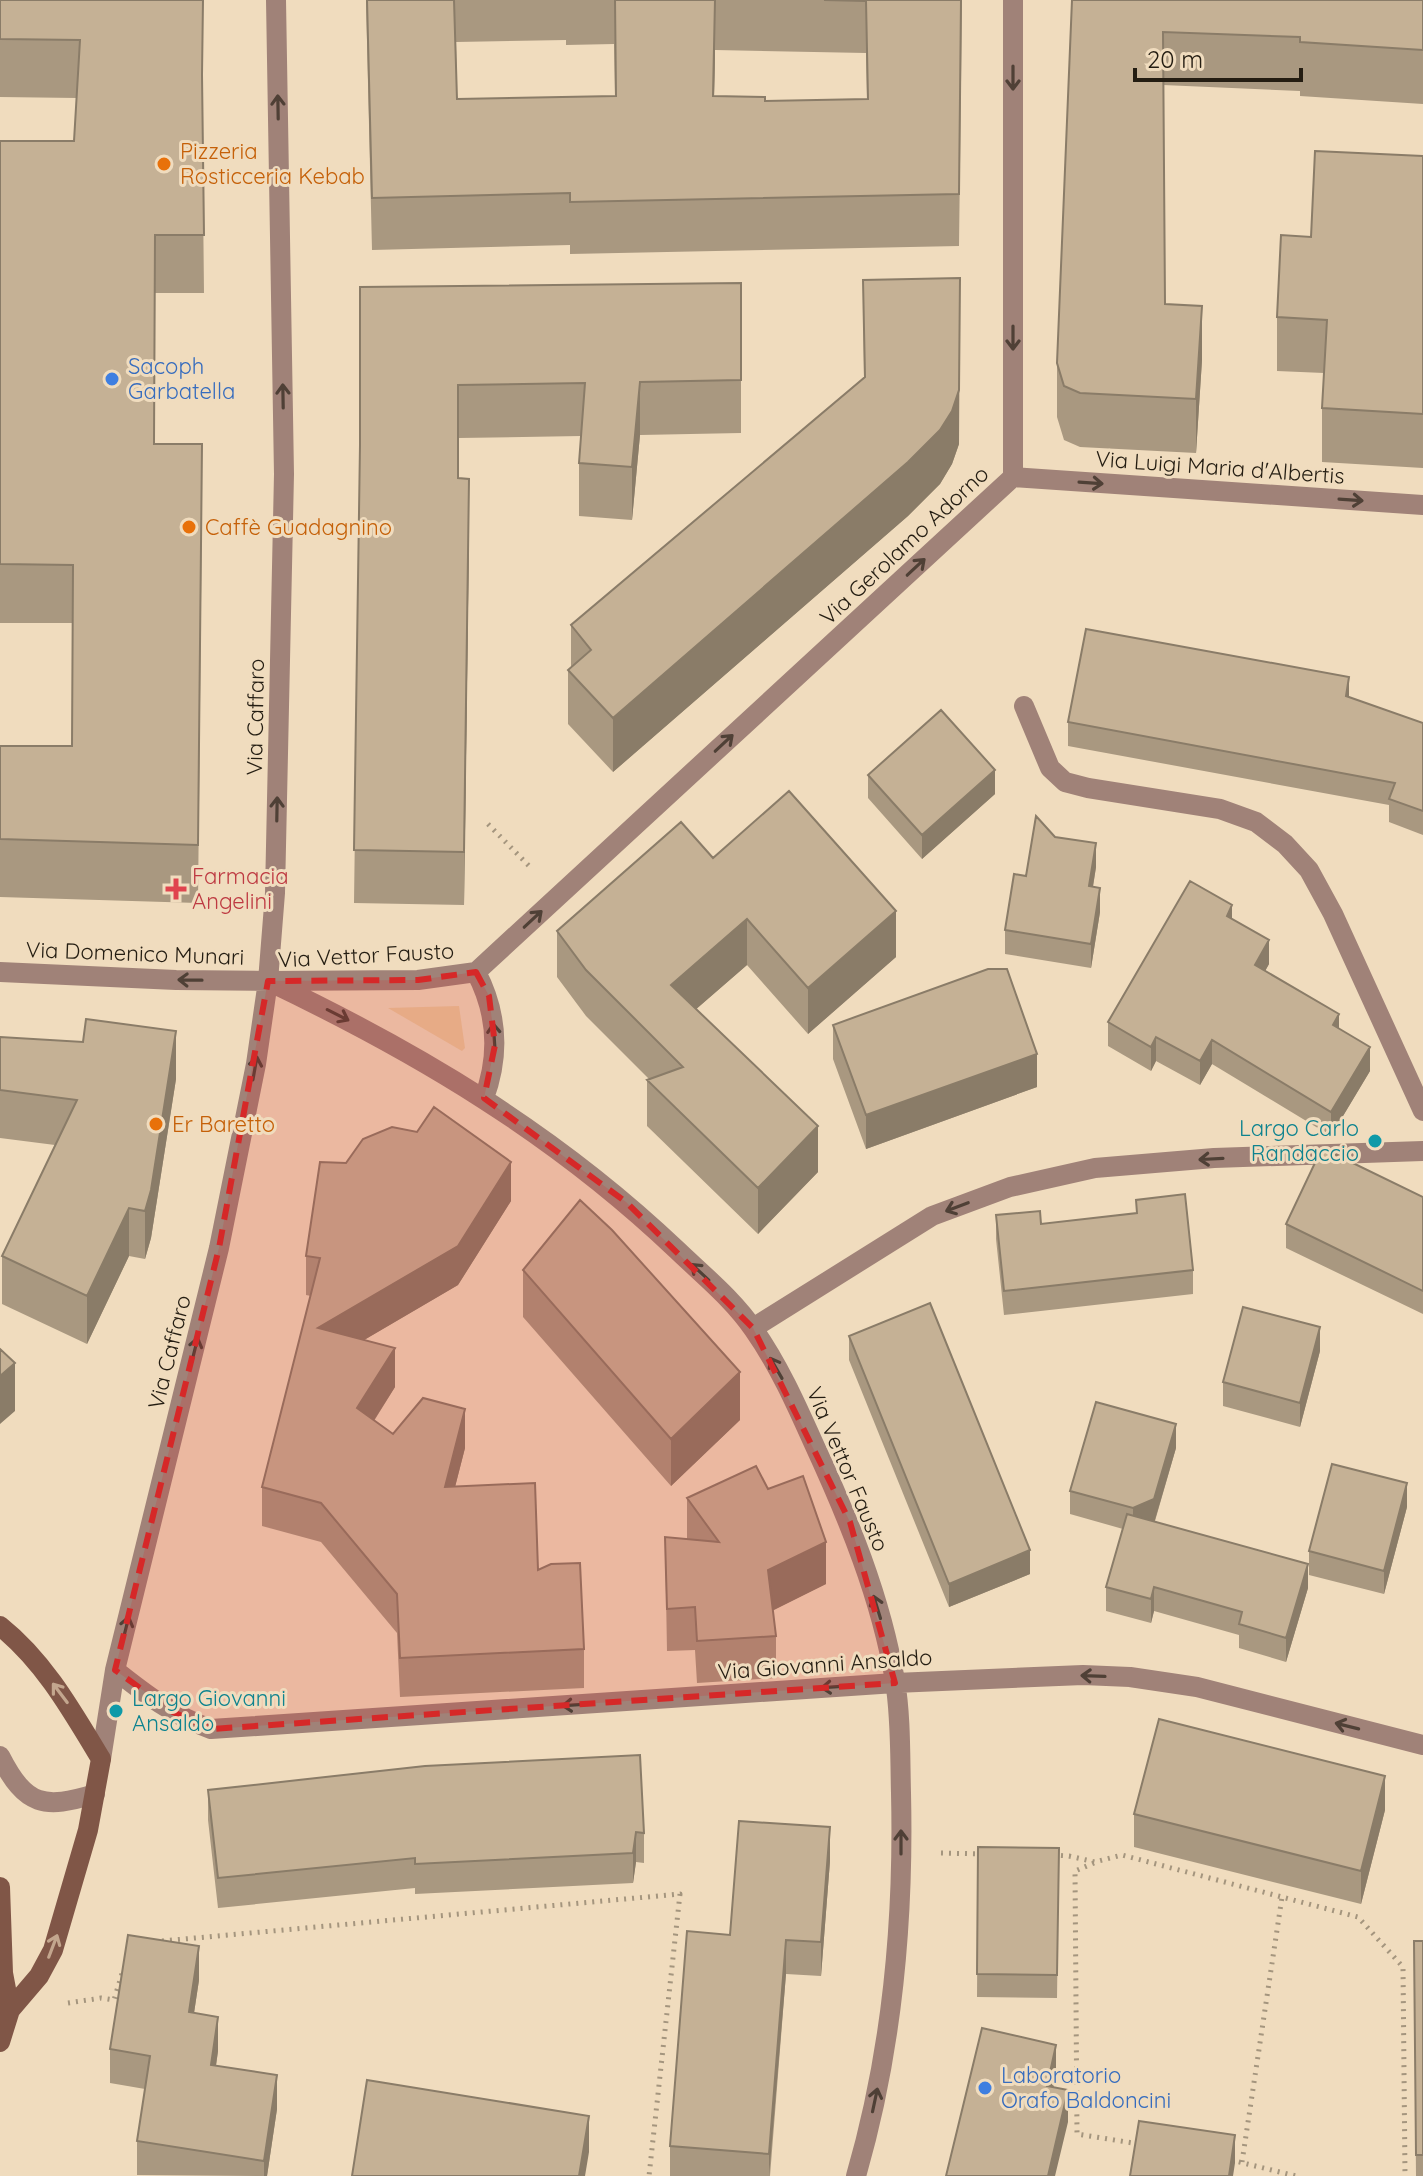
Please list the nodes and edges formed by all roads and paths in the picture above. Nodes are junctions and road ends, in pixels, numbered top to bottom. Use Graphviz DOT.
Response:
graph roads {
  1 [pos="276,0"];
  2 [pos="1013,0"];
  3 [pos="1013,477"];
  4 [pos="1423,505"];
  5 [pos="1024,706"];
  6 [pos="488,824"];
  7 [pos="504,841"];
  8 [pos="0,972"];
  9 [pos="476,972"];
  10 [pos="268,981"];
  11 [pos="484,1098"];
  12 [pos="1423,1111"];
  13 [pos="1423,1151"];
  14 [pos="753,1328"];
  15 [pos="0,1626"];
  16 [pos="115,1670"];
  17 [pos="895,1683"];
  18 [pos="1423,1745"];
  19 [pos="0,1756"];
  20 [pos="101,1759"];
  21 [pos="95,1794"];
  22 [pos="977,1854"];
  23 [pos="988,1854"];
  24 [pos="1040,1855"];
  25 [pos="1095,1862"];
  26 [pos="0,1887"];
  27 [pos="1282,1897"];
  28 [pos="147,1943"];
  29 [pos="127,1958"];
  30 [pos="114,2000"];
  31 [pos="10,2010"];
  32 [pos="0,2042"];
  33 [pos="1152,2147"];
  34 [pos="1227,2160"];
  35 [pos="1242,2162"];
  36 [pos="649,2176"];
  37 [pos="856,2176"];
  38 [pos="1296,2176"];
  39 [pos="1405,2176"];
  10 -- 1 [label="street, Via Caffaro, one-way"];
  2 -- 3 [label="street, Via Gerolamo Adorno, one-way"];
  3 -- 4 [label="street, Via Luigi Maria d'Albertis, one-way"];
  9 -- 3 [label="street, Via Gerolamo Adorno, one-way"];
  5 -- 12 [label="street"];
  6 -- 7 [label="path"];
  10 -- 8 [label="street, Via Domenico Munari, one-way"];
  9 -- 10 [label="street, Via Vettor Fausto"];
  11 -- 9 [label="street, Via Vettor Fausto, one-way"];
  10 -- 11 [label="street, Via Vettor Fausto, one-way"];
  16 -- 10 [label="street, Via Caffaro, one-way"];
  14 -- 11 [label="street, Via Vettor Fausto, one-way"];
  13 -- 14 [label="street, one-way"];
  17 -- 14 [label="street, Via Vettor Fausto, one-way"];
  20 -- 15 [label="street, one-way"];
  17 -- 16 [label="street, Via Giovanni Ansaldo, one-way"];
  16 -- 20 [label="street"];
  18 -- 17 [label="street, Via Giovanni Ansaldo, one-way"];
  37 -- 17 [label="street, Via Vettor Fausto, one-way"];
  19 -- 21 [label="street"];
  20 -- 21 [label="street"];
  31 -- 21 [label="street, one-way"];
  22 -- 23 [label="path"];
  24 -- 25 [label="path"];
  25 -- 27 [label="path"];
  25 -- 33 [label="path"];
  26 -- 31 [label="street"];
  27 -- 35 [label="path"];
  27 -- 39 [label="path"];
  28 -- 36 [label="path"];
  29 -- 30 [label="path"];
  31 -- 32 [label="street"];
  34 -- 35 [label="path"];
  35 -- 38 [label="path"];
}
